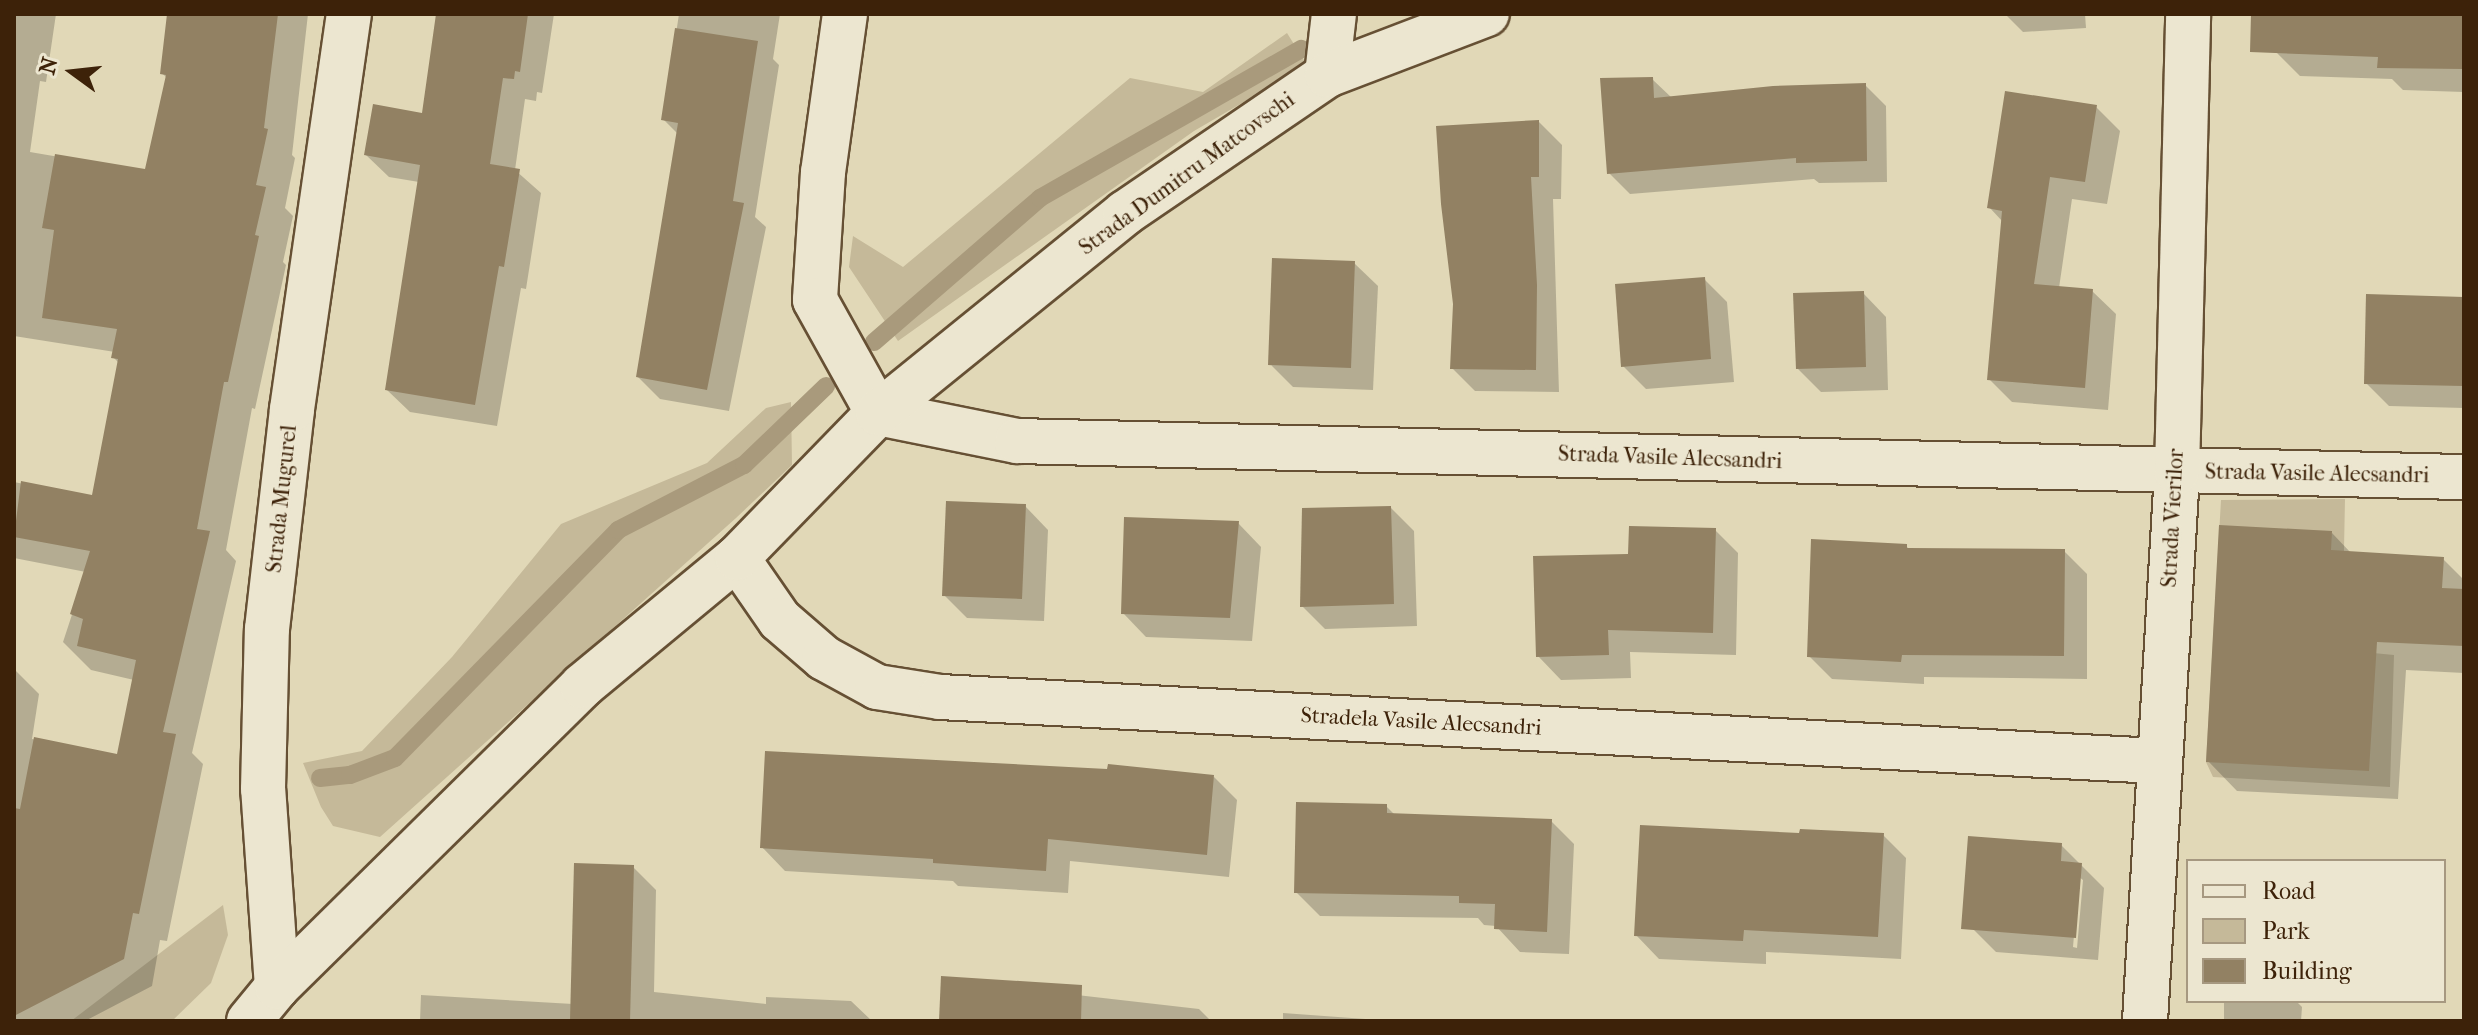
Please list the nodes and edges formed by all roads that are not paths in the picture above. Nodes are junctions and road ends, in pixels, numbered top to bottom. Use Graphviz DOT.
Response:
graph roads {
  1 [pos="349,14"];
  2 [pos="845,14"];
  3 [pos="1334,14"];
  4 [pos="1487,14"];
  5 [pos="2188,14"];
  6 [pos="1327,75"];
  7 [pos="878,413"];
  8 [pos="2177,472"];
  9 [pos="2464,477"];
  10 [pos="737,558"];
  11 [pos="2158,761"];
  12 [pos="277,987"];
  13 [pos="249,1021"];
  14 [pos="2145,1021"];
  1 -- 12 [label="street, Strada Mugurel"];
  2 -- 7 [label="street"];
  3 -- 6 [label="street"];
  4 -- 6 [label="street, Strada Dumitru Matcovschi"];
  5 -- 8 [label="street, Strada Vierilor"];
  6 -- 7 [label="street, Strada Dumitru Matcovschi"];
  7 -- 8 [label="street, Strada Vasile Alecsandri"];
  7 -- 10 [label="street, Strada Dumitru Matcovschi"];
  8 -- 9 [label="street, Strada Vasile Alecsandri"];
  8 -- 11 [label="street, Strada Vierilor"];
  10 -- 11 [label="street, Stradela Vasile Alecsandri"];
  10 -- 12 [label="street, Strada Dumitru Matcovschi"];
  11 -- 14 [label="street, Strada Vierilor"];
  12 -- 13 [label="street, Strada Dumitru Matcovschi"];
}
